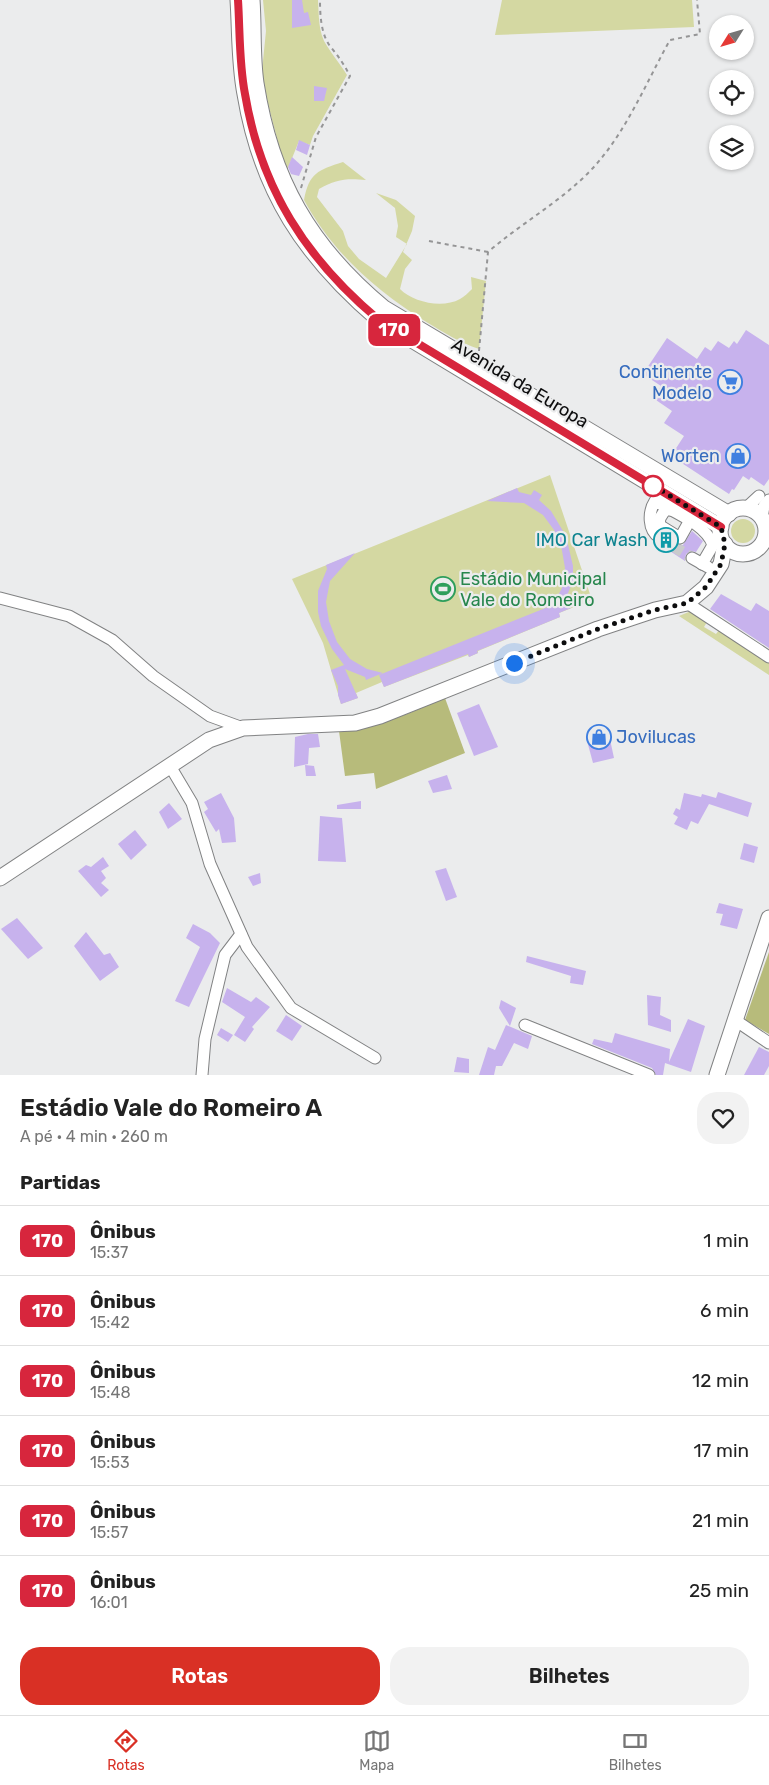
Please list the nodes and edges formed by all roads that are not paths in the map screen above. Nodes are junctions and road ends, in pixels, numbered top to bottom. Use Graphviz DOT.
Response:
graph roads {
  1 [pos="238,0"];
  2 [pos="252,0"];
  3 [pos="764,498"];
  4 [pos="746,508"];
  5 [pos="664,514"];
  6 [pos="725,520"];
  7 [pos="686,527"];
  8 [pos="766,529"];
  9 [pos="659,537"];
  10 [pos="725,544"];
  11 [pos="764,552"];
  12 [pos="739,554"];
  13 [pos="718,568"];
  14 [pos="0,598"];
  15 [pos="687,603"];
  16 [pos="769,657"];
  17 [pos="243,728"];
  18 [pos="170,766"];
  19 [pos="0,878"];
  20 [pos="769,918"];
  21 [pos="241,934"];
  22 [pos="735,1020"];
  23 [pos="525,1025"];
  24 [pos="769,1043"];
  25 [pos="375,1058"];
  26 [pos="202,1075"];
  27 [pos="649,1075"];
  28 [pos="717,1075"];
  1 -- 6 [label="main road, Avenida da Europa"];
  2 -- 6 [label="main road, Avenida da Europa"];
  3 -- 4 [label="street"];
  3 -- 8 [label="street"];
  4 -- 6 [label="main road"];
  4 -- 8 [label="main road"];
  5 -- 7 [label="street"];
  5 -- 7 [label="street"];
  5 -- 9 [label="street"];
  6 -- 10 [label="main road"];
  7 -- 13 [label="street"];
  8 -- 11 [label="main road"];
  10 -- 12 [label="main road"];
  10 -- 13 [label="main road"];
  11 -- 12 [label="main road"];
  12 -- 13 [label="main road"];
  13 -- 15 [label="main road"];
  14 -- 17 [label="street"];
  15 -- 16 [label="street"];
  15 -- 17 [label="main road"];
  17 -- 18 [label="main road"];
  18 -- 19 [label="main road"];
  18 -- 21 [label="street"];
  20 -- 22 [label="main road"];
  21 -- 25 [label="street"];
  21 -- 26 [label="street"];
  22 -- 24 [label="street"];
  22 -- 28 [label="main road"];
  23 -- 27 [label="street"];
}
